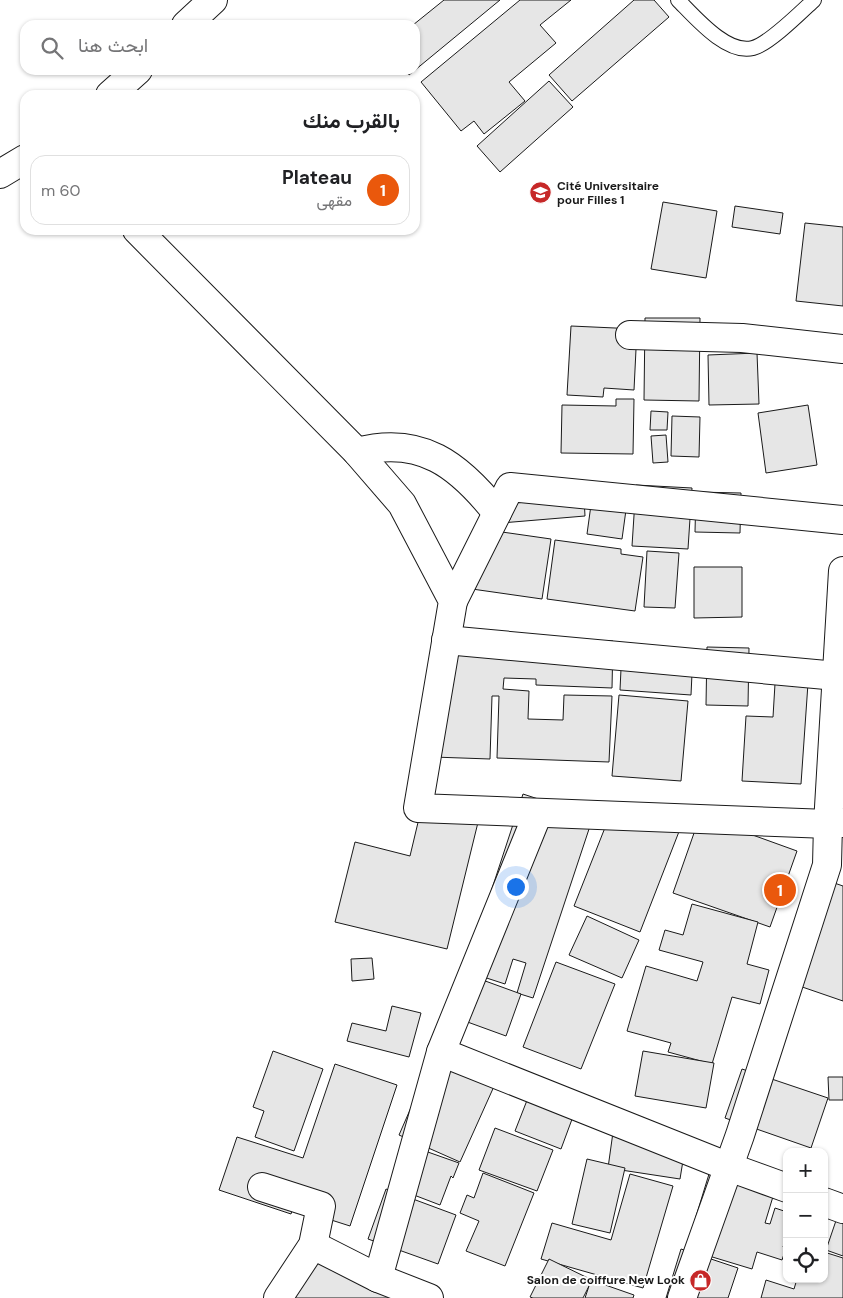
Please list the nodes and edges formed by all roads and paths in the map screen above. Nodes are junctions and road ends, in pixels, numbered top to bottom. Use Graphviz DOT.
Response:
graph roads {
  1 [pos="213,0"];
  2 [pos="678,0"];
  3 [pos="814,0"];
  4 [pos="191,20"];
  5 [pos="132,75"];
  6 [pos="116,90"];
  7 [pos="20,162"];
  8 [pos="0,174"];
  9 [pos="142,235"];
  10 [pos="630,335"];
  11 [pos="843,349"];
  12 [pos="357,452"];
  13 [pos="497,513"];
  14 [pos="843,520"];
  15 [pos="843,571"];
  16 [pos="453,601"];
  17 [pos="842,602"];
  18 [pos="446,640"];
  19 [pos="837,676"];
  20 [pos="538,813"];
  21 [pos="835,824"];
  22 [pos="835,868"];
  23 [pos="441,1052"];
  24 [pos="729,1167"];
  25 [pos="262,1187"];
  26 [pos="783,1187"];
  27 [pos="828,1203"];
  28 [pos="843,1209"];
  29 [pos="313,1245"];
  30 [pos="378,1278"];
  31 [pos="278,1298"];
  32 [pos="429,1298"];
  33 [pos="682,1298"];
  1 -- 4 [label="street"];
  2 -- 3 [label="lane"];
  5 -- 6 [label="street"];
  7 -- 8 [label="street"];
  9 -- 12 [label="street"];
  10 -- 11 [label="street"];
  12 -- 13 [label="street"];
  12 -- 16 [label="street"];
  13 -- 14 [label="street"];
  13 -- 16 [label="street"];
  15 -- 17 [label="street"];
  16 -- 18 [label="street"];
  17 -- 19 [label="street"];
  18 -- 19 [label="street"];
  18 -- 20 [label="street"];
  19 -- 21 [label="street"];
  20 -- 21 [label="street"];
  20 -- 23 [label="street"];
  21 -- 22 [label="street"];
  22 -- 24 [label="street"];
  23 -- 24 [label="street"];
  23 -- 30 [label="street"];
  24 -- 26 [label="street"];
  24 -- 33 [label="street"];
  25 -- 29 [label="street"];
  27 -- 28 [label="street"];
  29 -- 30 [label="street"];
  29 -- 31 [label="street"];
  30 -- 32 [label="street"];
}
